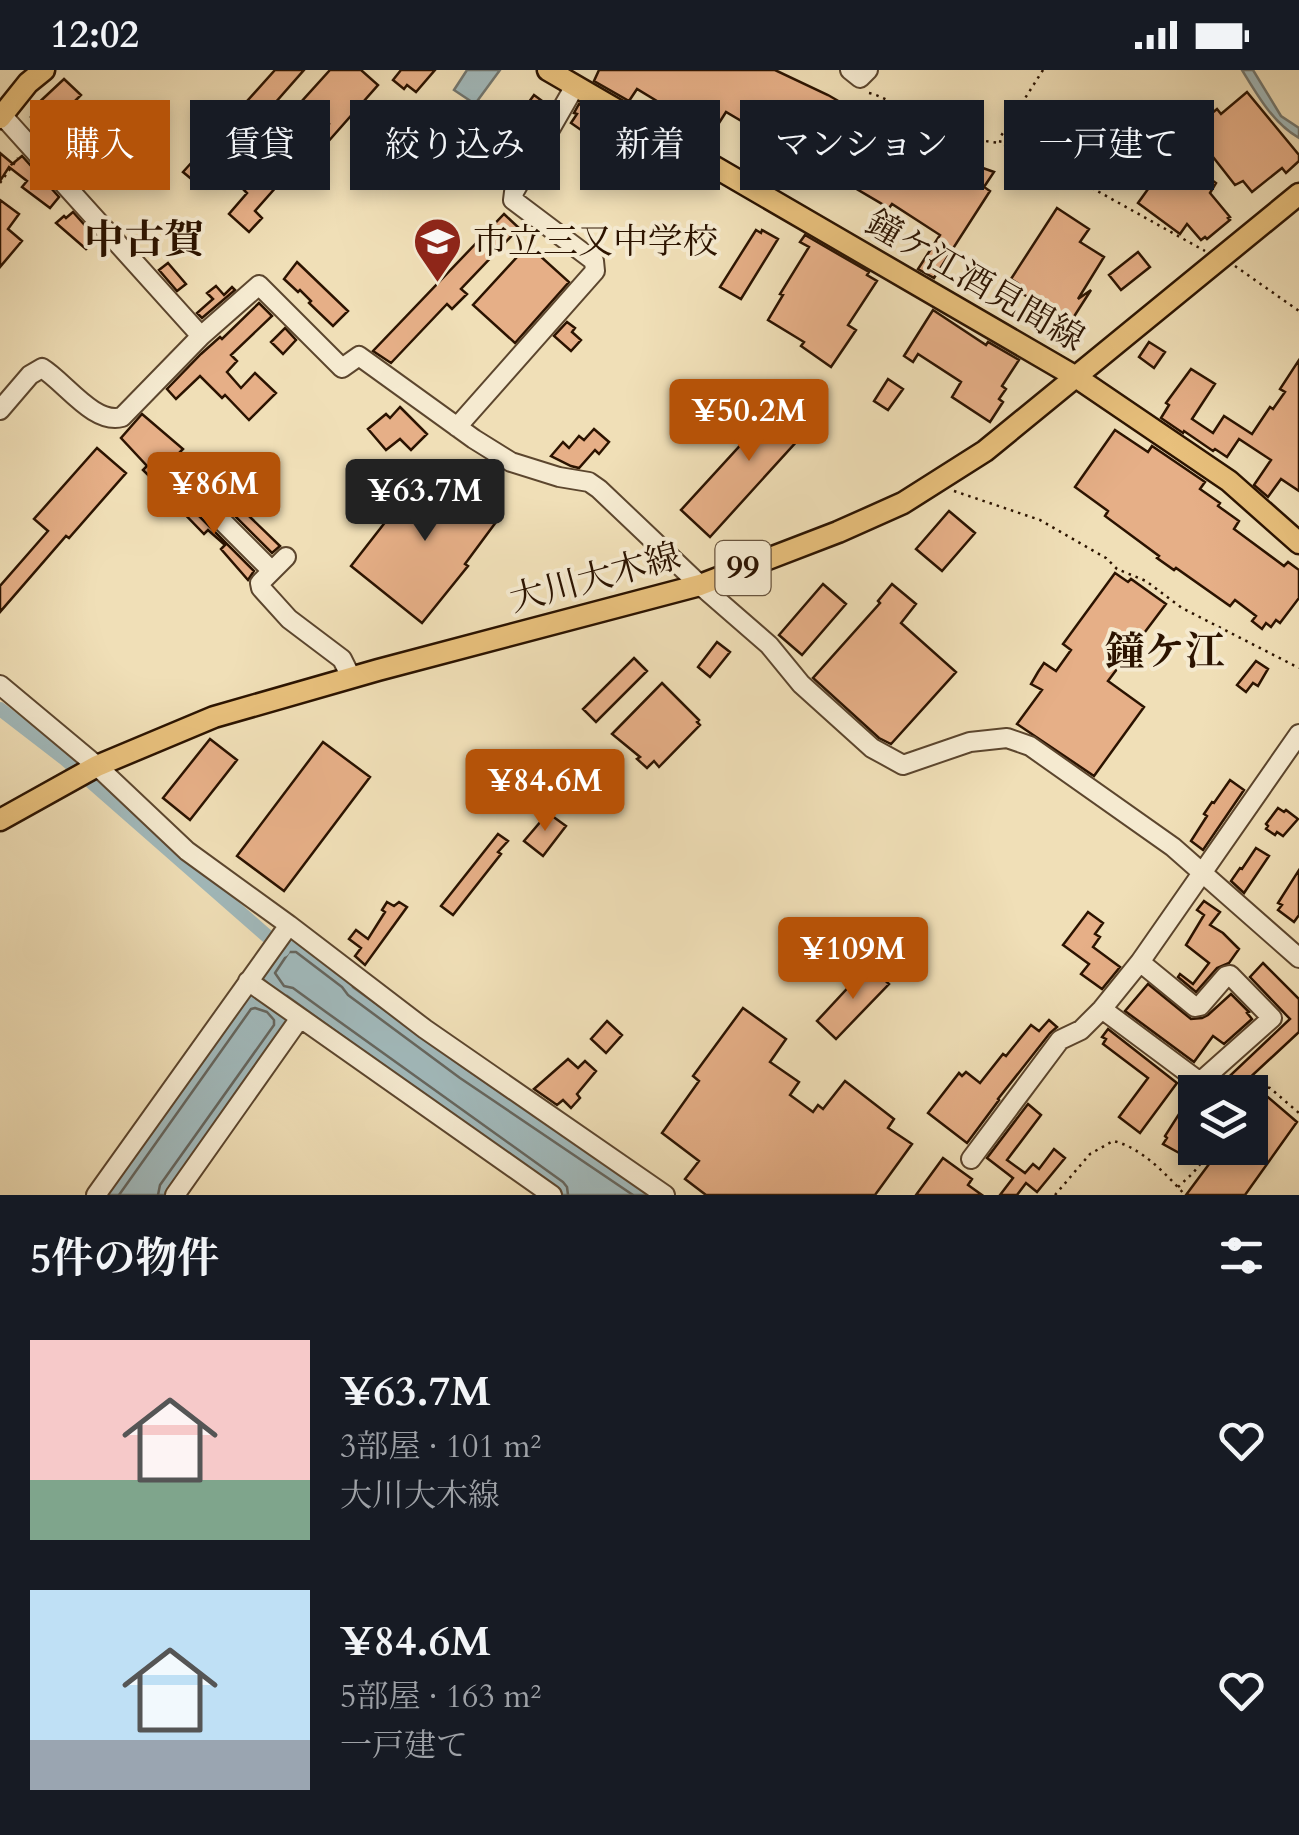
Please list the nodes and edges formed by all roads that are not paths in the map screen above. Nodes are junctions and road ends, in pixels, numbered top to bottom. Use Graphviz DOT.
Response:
graph roads {
  1 [pos="44,70"];
  2 [pos="548,70"];
  3 [pos="575,86"];
  4 [pos="1,117"];
  5 [pos="1299,194"];
  6 [pos="201,336"];
  7 [pos="1076,377"];
  8 [pos="0,410"];
  9 [pos="457,426"];
  10 [pos="168,467"];
  11 [pos="1299,543"];
  12 [pos="286,557"];
  13 [pos="271,570"];
  14 [pos="700,585"];
  15 [pos="351,677"];
  16 [pos="0,685"];
  17 [pos="1299,734"];
  18 [pos="95,768"];
  19 [pos="0,820"];
  20 [pos="1202,872"];
  21 [pos="287,928"];
  22 [pos="1299,958"];
  23 [pos="1140,962"];
  24 [pos="252,984"];
  25 [pos="1102,1009"];
  26 [pos="297,1016"];
  27 [pos="971,1159"];
  28 [pos="96,1195"];
  29 [pos="175,1195"];
  30 [pos="552,1195"];
  31 [pos="665,1195"];
  1 -- 4 [label="main road"];
  2 -- 3 [label="main road, 鐘ケ江酒見間線"];
  3 -- 7 [label="main road, 鐘ケ江酒見間線"];
  3 -- 9 [label="street"];
  4 -- 6 [label="street"];
  5 -- 7 [label="main road, 大川大木線 / 99"];
  6 -- 8 [label="street"];
  6 -- 9 [label="street"];
  7 -- 11 [label="main road, 鐘ケ江酒見間線"];
  7 -- 14 [label="main road, 大川大木線 / 99"];
  9 -- 14 [label="street"];
  10 -- 13 [label="street"];
  12 -- 13 [label="street"];
  13 -- 15 [label="street"];
  14 -- 15 [label="main road, 大川大木線 / 99"];
  14 -- 20 [label="street"];
  15 -- 18 [label="main road, 大川大木線 / 99"];
  16 -- 18 [label="street"];
  17 -- 20 [label="street"];
  18 -- 19 [label="main road, 大川大木線 / 99"];
  18 -- 21 [label="street"];
  20 -- 22 [label="street"];
  20 -- 23 [label="street"];
  21 -- 24 [label="street"];
  21 -- 31 [label="street"];
  23 -- 25 [label="street"];
  23 -- 25 [label="street"];
  24 -- 26 [label="street"];
  24 -- 28 [label="street"];
  25 -- 27 [label="street"];
  26 -- 29 [label="street"];
  26 -- 30 [label="street"];
}
